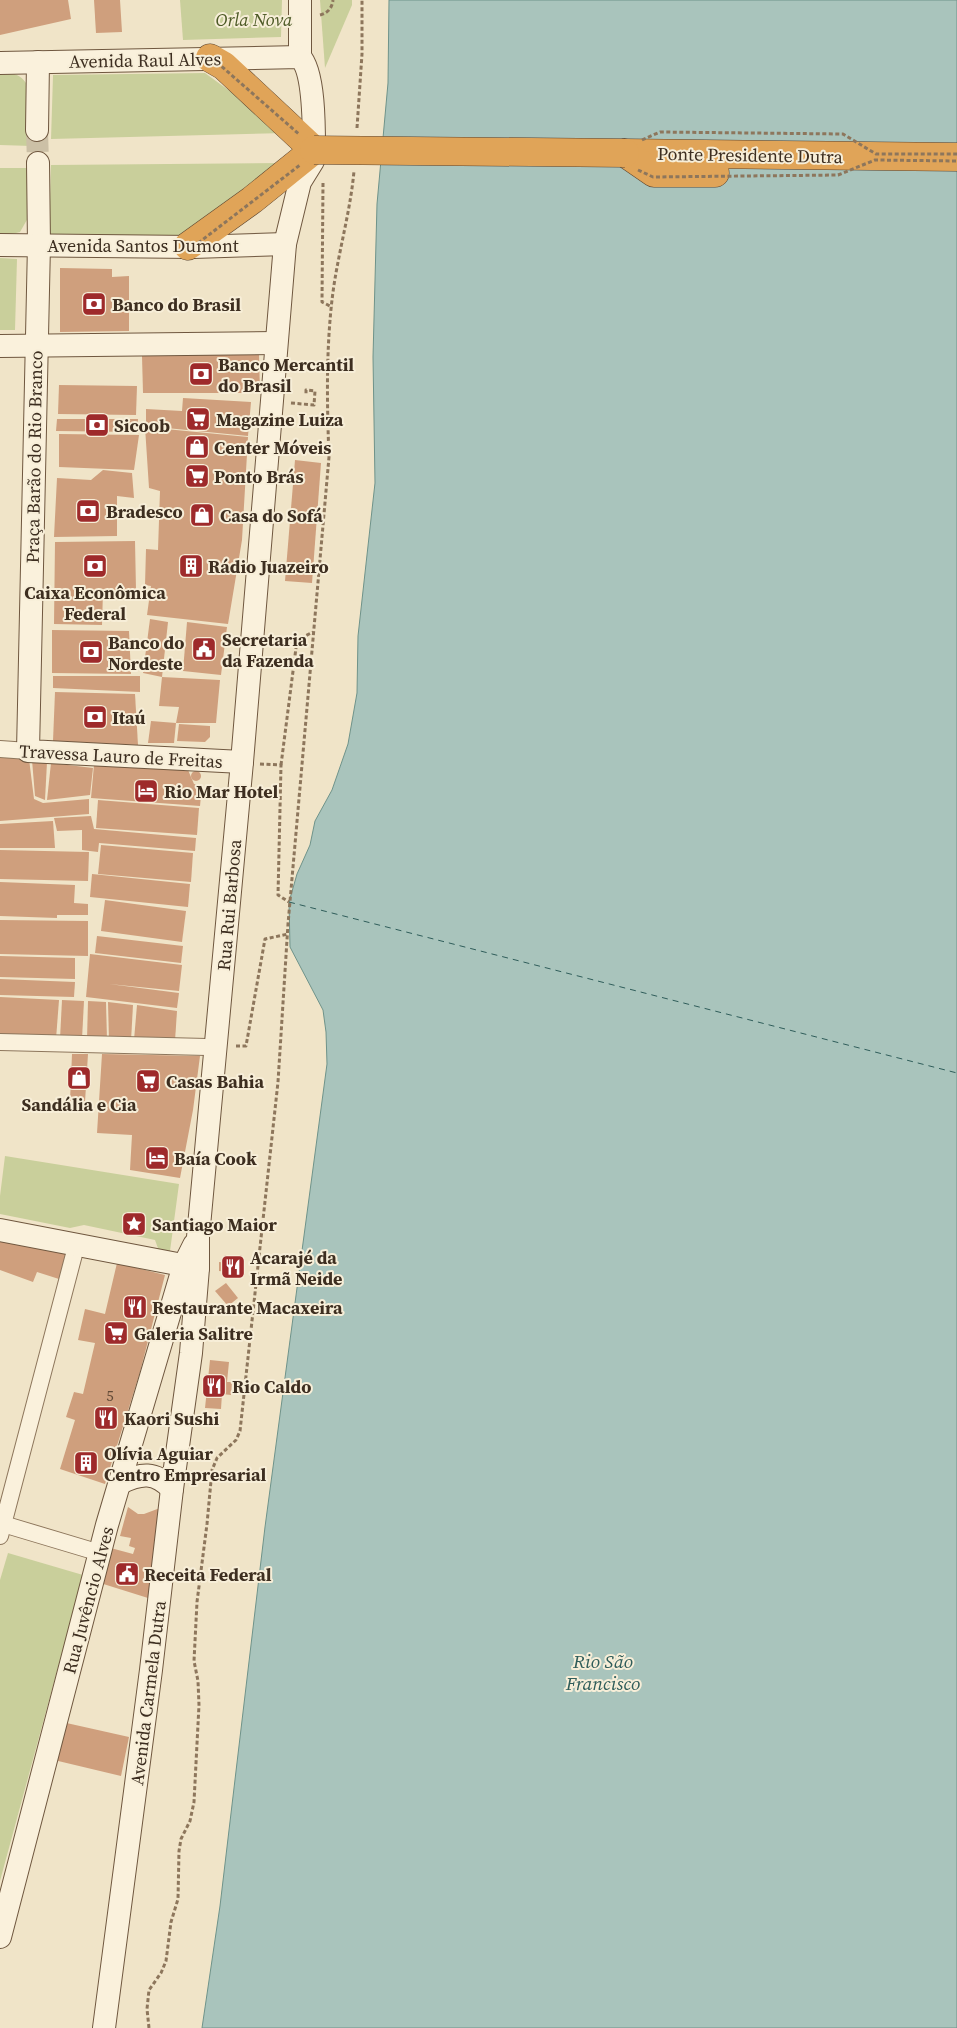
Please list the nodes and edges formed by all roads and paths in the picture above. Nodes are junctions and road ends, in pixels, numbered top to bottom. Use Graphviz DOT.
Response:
graph roads {
  1 [pos="300,0"];
  2 [pos="362,0"];
  3 [pos="295,57"];
  4 [pos="38,62"];
  5 [pos="217,62"];
  6 [pos="0,63"];
  7 [pos="37,130"];
  8 [pos="356,137"];
  9 [pos="625,153"];
  10 [pos="876,157"];
  11 [pos="957,158"];
  12 [pos="316,160"];
  13 [pos="38,162"];
  14 [pos="354,168"];
  15 [pos="39,244"];
  16 [pos="285,244"];
  17 [pos="0,245"];
  18 [pos="188,246"];
  19 [pos="332,306"];
  20 [pos="276,343"];
  21 [pos="0,346"];
  22 [pos="36,346"];
  23 [pos="306,396"];
  24 [pos="290,403"];
  25 [pos="313,632"];
  26 [pos="0,749"];
  27 [pos="28,751"];
  28 [pos="242,762"];
  29 [pos="281,765"];
  30 [pos="289,902"];
  31 [pos="288,934"];
  32 [pos="0,1042"];
  33 [pos="212,1047"];
  34 [pos="0,1230"];
  35 [pos="77,1244"];
  36 [pos="191,1267"];
  37 [pos="120,1483"];
  38 [pos="172,1490"];
  39 [pos="6,1494"];
  40 [pos="2,1530"];
  41 [pos="100,1553"];
  42 [pos="0,1938"];
  43 [pos="104,2028"];
  44 [pos="149,2028"];
  1 -- 3 [label="main road"];
  2 -- 8 [label="path"];
  3 -- 5 [label="main road, Avenida Raul Alves"];
  3 -- 12 [label="main road"];
  4 -- 5 [label="main road, Avenida Raul Alves"];
  4 -- 6 [label="main road, Avenida Raul Alves"];
  4 -- 7 [label="main road"];
  5 -- 12 [label="highway, bridge"];
  9 -- 10 [label="highway, Ponte Presidente Dutra, bridge"];
  9 -- 10 [label="highway, Ponte Presidente Dutra, bridge"];
  9 -- 12 [label="highway, bridge"];
  10 -- 11 [label="highway, bridge"];
  12 -- 16 [label="main road, Rua Rui Barbosa"];
  12 -- 18 [label="highway, bridge"];
  12 -- 19 [label="path"];
  13 -- 15 [label="main road, Praça Barão do Rio Branco"];
  14 -- 19 [label="path"];
  15 -- 17 [label="main road, Avenida Santos Dumont"];
  15 -- 18 [label="main road, Avenida Santos Dumont"];
  15 -- 22 [label="main road, Praça Barão do Rio Branco"];
  16 -- 18 [label="main road, Avenida Santos Dumont"];
  16 -- 20 [label="main road, Rua Rui Barbosa"];
  19 -- 25 [label="path"];
  20 -- 22 [label="main road"];
  20 -- 28 [label="main road, Rua Rui Barbosa"];
  21 -- 22 [label="main road"];
  22 -- 27 [label="main road, Praça Barão do Rio Branco"];
  23 -- 24 [label="path"];
  25 -- 29 [label="path"];
  25 -- 31 [label="path"];
  26 -- 27 [label="street, Travessa Lauro de Freitas"];
  27 -- 28 [label="main road, Travessa Lauro de Freitas"];
  28 -- 29 [label="path"];
  28 -- 33 [label="main road, Rua Rui Barbosa"];
  29 -- 30 [label="path"];
  31 -- 33 [label="path"];
  31 -- 44 [label="path"];
  32 -- 33 [label="street"];
  33 -- 36 [label="main road, Rua Rui Barbosa"];
  34 -- 35 [label="main road"];
  35 -- 36 [label="main road"];
  35 -- 39 [label="street"];
  36 -- 37 [label="main road, Rua Juvêncio Alves"];
  36 -- 38 [label="main road, Avenida Carmela Dutra"];
  37 -- 38 [label="main road"];
  37 -- 41 [label="main road, Rua Juvêncio Alves"];
  38 -- 43 [label="main road, Avenida Carmela Dutra"];
  39 -- 40 [label="street"];
  40 -- 41 [label="street"];
  41 -- 42 [label="main road, Rua Juvêncio Alves"];
}
